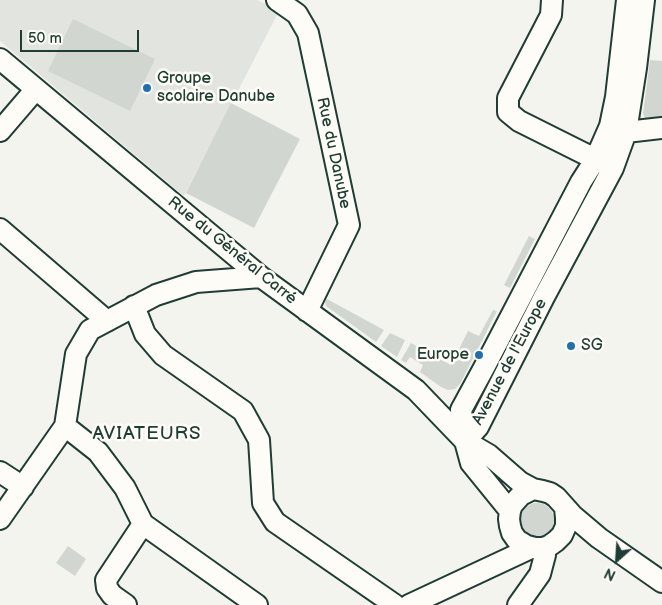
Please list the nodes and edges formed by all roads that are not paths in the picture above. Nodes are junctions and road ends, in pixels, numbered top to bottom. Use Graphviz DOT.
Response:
graph roads {
  1 [pos="277,0"];
  2 [pos="552,0"];
  3 [pos="627,0"];
  4 [pos="644,0"];
  5 [pos="0,59"];
  6 [pos="36,89"];
  7 [pos="662,128"];
  8 [pos="0,131"];
  9 [pos="626,132"];
  10 [pos="595,160"];
  11 [pos="613,168"];
  12 [pos="0,229"];
  13 [pos="261,277"];
  14 [pos="134,306"];
  15 [pos="307,310"];
  16 [pos="107,320"];
  17 [pos="65,426"];
  18 [pos="465,441"];
  19 [pos="0,472"];
  20 [pos="23,487"];
  21 [pos="533,489"];
  22 [pos="565,508"];
  23 [pos="510,512"];
  24 [pos="0,519"];
  25 [pos="143,524"];
  26 [pos="514,535"];
  27 [pos="562,535"];
  28 [pos="599,538"];
  29 [pos="537,548"];
  30 [pos="501,561"];
  31 [pos="662,582"];
  32 [pos="126,605"];
  33 [pos="257,605"];
  34 [pos="395,605"];
  35 [pos="409,605"];
  36 [pos="518,605"];
  1 -- 15 [label="street, Rue du Danube"];
  2 -- 10 [label="street"];
  3 -- 10 [label="street, Avenue de l'Europe"];
  4 -- 9 [label="street, Avenue de l'Europe"];
  5 -- 6 [label="street, Rue du Général Carré"];
  6 -- 8 [label="street"];
  6 -- 13 [label="street, Rue du Général Carré"];
  7 -- 9 [label="street"];
  9 -- 11 [label="street, Avenue de l'Europe"];
  10 -- 11 [label="street"];
  10 -- 18 [label="street, Avenue de l'Europe"];
  11 -- 18 [label="street, Avenue de l'Europe"];
  12 -- 16 [label="street"];
  13 -- 14 [label="street"];
  13 -- 15 [label="street, Rue du Général Carré"];
  14 -- 16 [label="street"];
  14 -- 34 [label="street"];
  15 -- 18 [label="street, Rue du Général Carré"];
  16 -- 17 [label="street"];
  17 -- 20 [label="street"];
  17 -- 25 [label="street"];
  18 -- 21 [label="street, Rue du Général Carré"];
  18 -- 23 [label="street, Rue du Général Carré"];
  19 -- 20 [label="street"];
  20 -- 24 [label="street"];
  21 -- 22 [label="street"];
  21 -- 23 [label="street"];
  22 -- 27 [label="street"];
  22 -- 28 [label="street"];
  23 -- 26 [label="street"];
  25 -- 32 [label="street"];
  25 -- 33 [label="street"];
  26 -- 29 [label="street"];
  26 -- 30 [label="street"];
  27 -- 28 [label="street"];
  27 -- 29 [label="street"];
  28 -- 31 [label="street"];
  29 -- 30 [label="street"];
  29 -- 36 [label="street"];
  30 -- 35 [label="street"];
}
